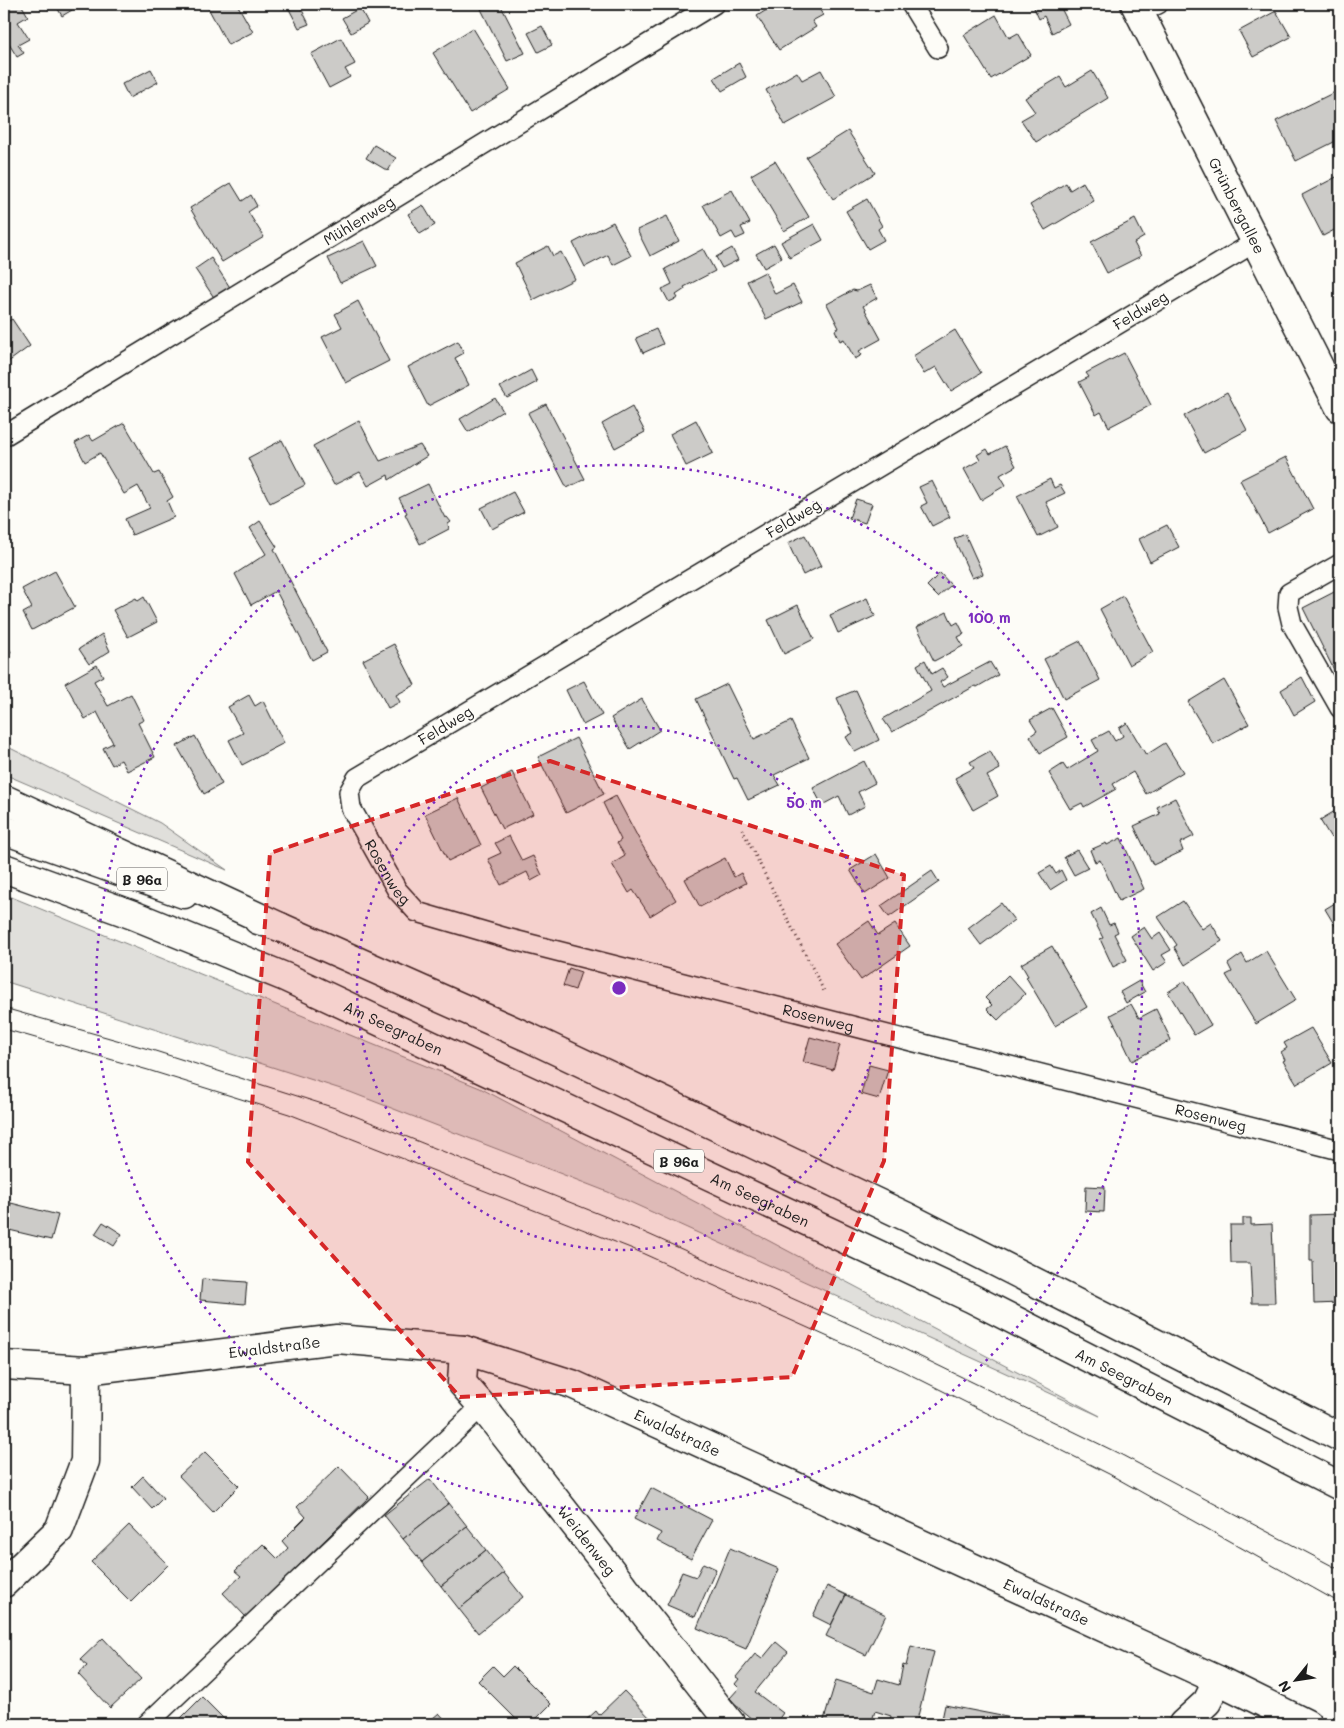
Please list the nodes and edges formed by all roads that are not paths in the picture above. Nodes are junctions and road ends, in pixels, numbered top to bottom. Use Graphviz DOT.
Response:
graph roads {
  1 [pos="714,4"];
  2 [pos="912,4"];
  3 [pos="1144,7"];
  4 [pos="938,48"];
  5 [pos="1256,240"];
  6 [pos="1340,408"];
  7 [pos="4,436"];
  8 [pos="1340,564"];
  9 [pos="1340,708"];
  10 [pos="4,798"];
  11 [pos="351,808"];
  12 [pos="4,830"];
  13 [pos="4,868"];
  14 [pos="280,928"];
  15 [pos="1340,1150"];
  16 [pos="464,1350"];
  17 [pos="4,1365"];
  18 [pos="86,1370"];
  19 [pos="482,1406"];
  20 [pos="1340,1437"];
  21 [pos="1340,1486"];
  22 [pos="4,1583"];
  23 [pos="1218,1680"];
  24 [pos="147,1724"];
  25 [pos="731,1724"];
  26 [pos="1183,1724"];
  27 [pos="1307,1724"];
  1 -- 7 [label="lane, Mühlenweg"];
  2 -- 4 [label="lane"];
  3 -- 5 [label="main road, Grünbergallee"];
  5 -- 6 [label="main road, Grünbergallee"];
  5 -- 11 [label="lane, Feldweg"];
  8 -- 9 [label="lane"];
  10 -- 14 [label="main road"];
  11 -- 15 [label="lane, Rosenweg"];
  12 -- 14 [label="main road, B 96a"];
  13 -- 21 [label="main road, Am Seegraben / B 96a"];
  14 -- 20 [label="main road, B 96a"];
  16 -- 18 [label="main road, Ewaldstraße"];
  16 -- 19 [label="main road, Weidenweg"];
  16 -- 23 [label="main road, Ewaldstraße"];
  17 -- 18 [label="main road, Ewaldstraße"];
  18 -- 22 [label="main road"];
  19 -- 24 [label="lane"];
  19 -- 25 [label="main road, Weidenweg"];
  23 -- 26 [label="main road"];
  23 -- 27 [label="main road, Ewaldstraße"];
}
